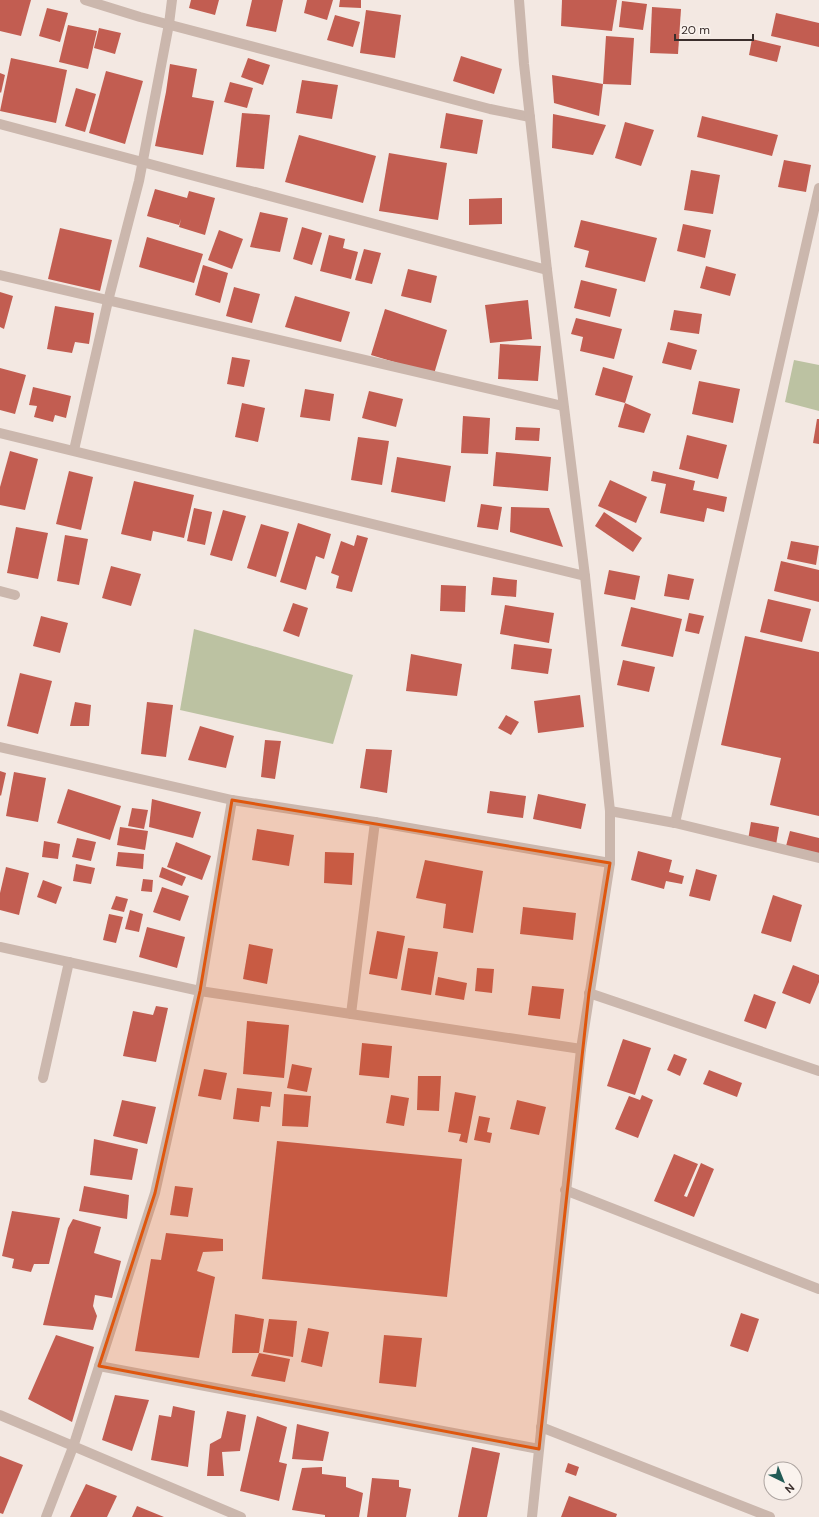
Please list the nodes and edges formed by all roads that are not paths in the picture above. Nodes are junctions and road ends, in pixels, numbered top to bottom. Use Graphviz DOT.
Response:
graph roads {
  1 [pos="85,0"];
  2 [pos="172,0"];
  3 [pos="519,0"];
  4 [pos="169,24"];
  5 [pos="530,117"];
  6 [pos="0,124"];
  7 [pos="142,162"];
  8 [pos="819,188"];
  9 [pos="547,270"];
  10 [pos="0,275"];
  11 [pos="108,301"];
  12 [pos="563,406"];
  13 [pos="0,433"];
  14 [pos="74,450"];
  15 [pos="585,576"];
  16 [pos="0,592"];
  17 [pos="15,595"];
  18 [pos="0,746"];
  19 [pos="232,800"];
  20 [pos="610,811"];
  21 [pos="375,822"];
  22 [pos="675,823"];
  23 [pos="819,858"];
  24 [pos="610,863"];
  25 [pos="0,947"];
  26 [pos="69,962"];
  27 [pos="200,992"];
  28 [pos="589,993"];
  29 [pos="351,1014"];
  30 [pos="581,1049"];
  31 [pos="819,1071"];
  32 [pos="43,1078"];
  33 [pos="565,1190"];
  34 [pos="819,1288"];
  35 [pos="99,1366"];
  36 [pos="0,1415"];
  37 [pos="541,1427"];
  38 [pos="73,1446"];
  39 [pos="539,1449"];
  40 [pos="46,1517"];
  41 [pos="241,1517"];
  42 [pos="532,1517"];
  43 [pos="770,1517"];
  1 -- 4 [label="street"];
  2 -- 4 [label="street"];
  3 -- 5 [label="street"];
  4 -- 5 [label="street"];
  4 -- 7 [label="street"];
  5 -- 9 [label="street"];
  6 -- 7 [label="street"];
  7 -- 9 [label="street"];
  7 -- 11 [label="street"];
  8 -- 22 [label="street"];
  9 -- 12 [label="street"];
  10 -- 11 [label="street"];
  11 -- 12 [label="street"];
  11 -- 14 [label="street"];
  12 -- 15 [label="street"];
  13 -- 14 [label="street"];
  14 -- 15 [label="street"];
  15 -- 20 [label="street"];
  16 -- 17 [label="street"];
  18 -- 19 [label="street"];
  19 -- 21 [label="street"];
  19 -- 27 [label="street"];
  20 -- 22 [label="street"];
  20 -- 24 [label="street"];
  21 -- 24 [label="street"];
  21 -- 29 [label="street"];
  22 -- 23 [label="street"];
  24 -- 28 [label="street"];
  25 -- 26 [label="street"];
  26 -- 27 [label="street"];
  26 -- 32 [label="street"];
  27 -- 29 [label="street"];
  27 -- 35 [label="street"];
  28 -- 30 [label="street"];
  28 -- 31 [label="street"];
  29 -- 30 [label="street"];
  30 -- 33 [label="street"];
  33 -- 34 [label="street"];
  33 -- 37 [label="street"];
  35 -- 38 [label="street"];
  35 -- 39 [label="street"];
  36 -- 38 [label="street"];
  37 -- 39 [label="street"];
  37 -- 43 [label="street"];
  38 -- 40 [label="street"];
  38 -- 41 [label="street"];
  39 -- 42 [label="street"];
}
